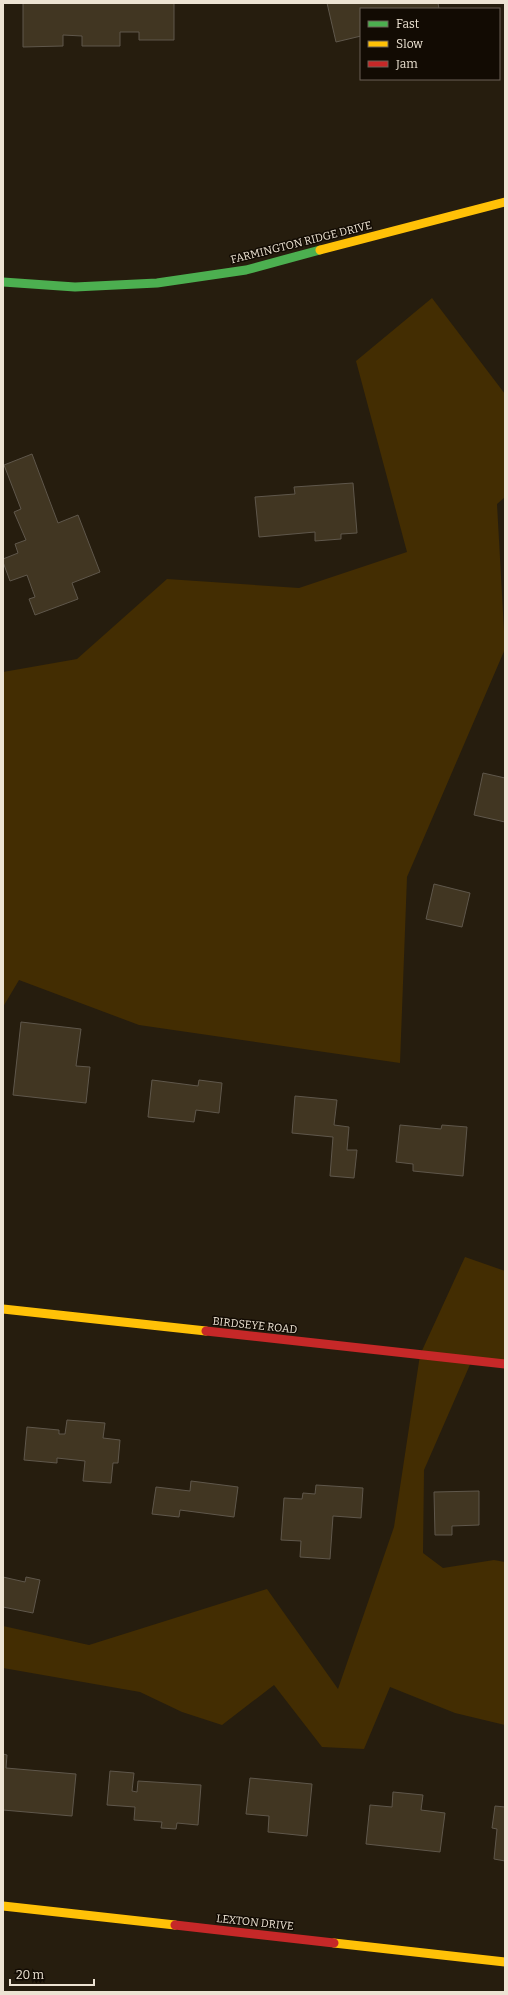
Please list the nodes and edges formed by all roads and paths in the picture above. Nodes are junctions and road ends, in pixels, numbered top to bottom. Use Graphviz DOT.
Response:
graph roads {
  1 [pos="505,202"];
  2 [pos="3,282"];
  3 [pos="3,1309"];
  4 [pos="505,1364"];
  5 [pos="3,1906"];
  6 [pos="505,1962"];
  1 -- 2 [label="street, FARMINGTON RIDGE DRIVE"];
  3 -- 4 [label="street, BIRDSEYE ROAD"];
  5 -- 6 [label="street, LEXTON DRIVE"];
}
